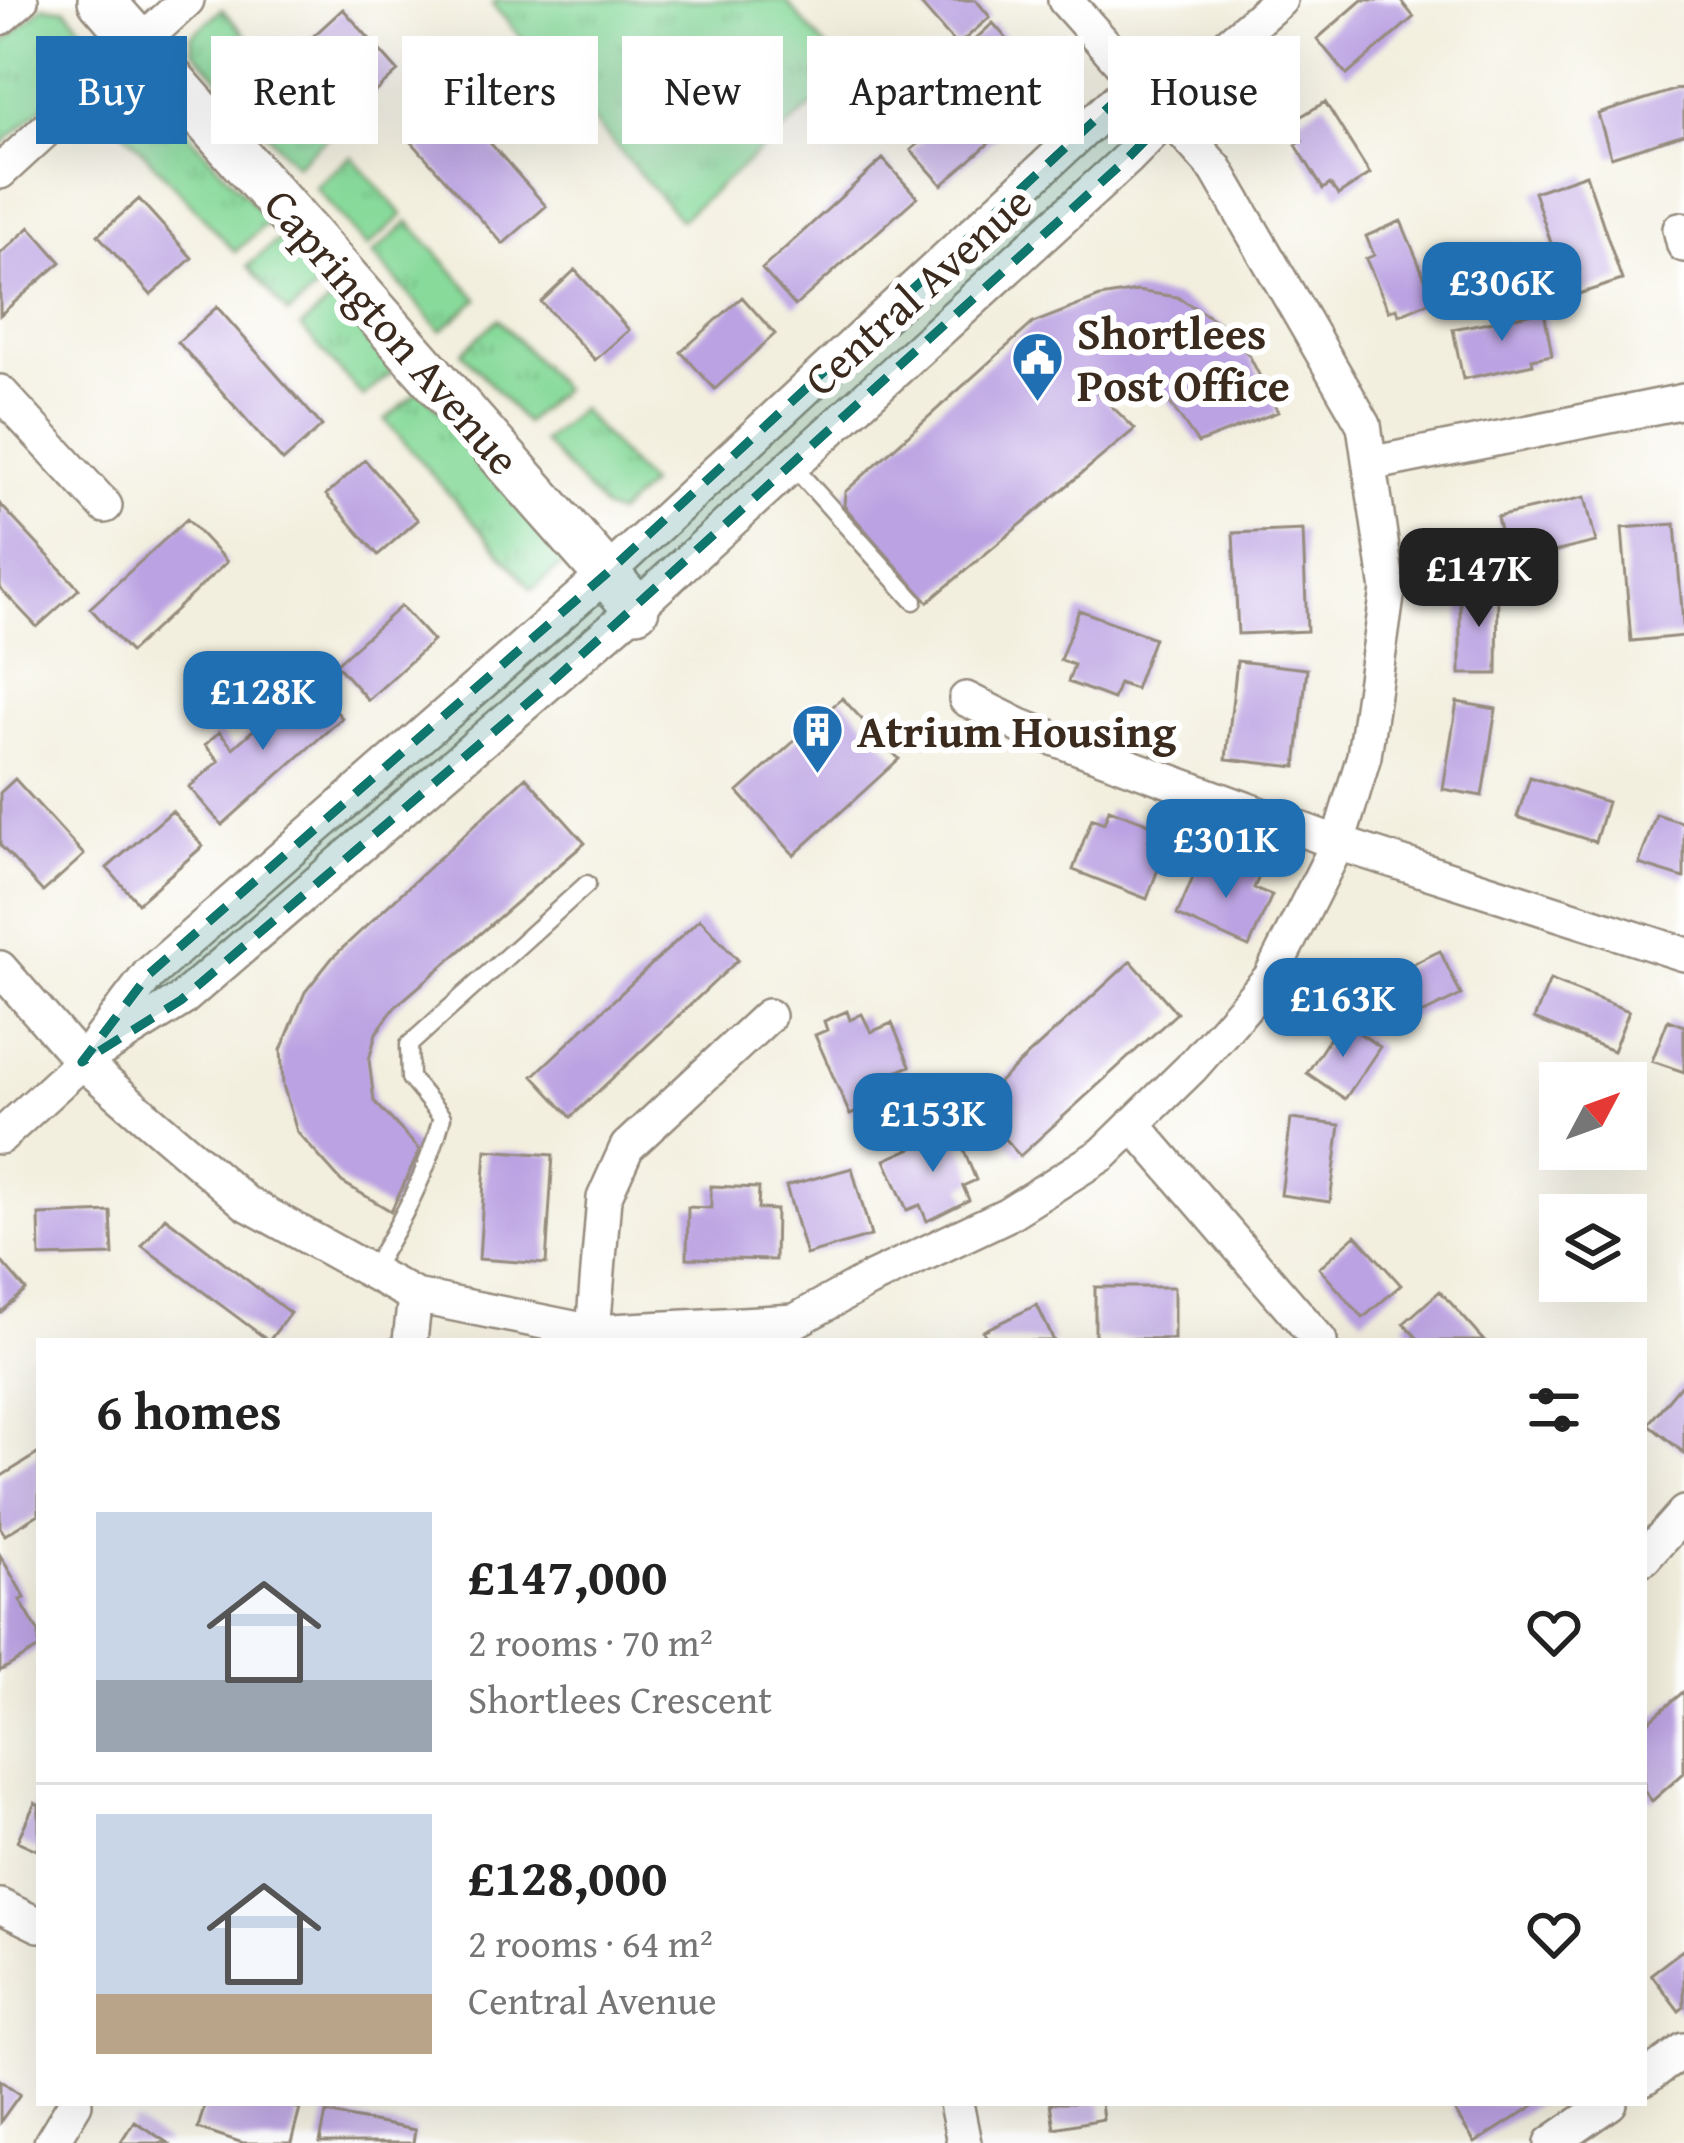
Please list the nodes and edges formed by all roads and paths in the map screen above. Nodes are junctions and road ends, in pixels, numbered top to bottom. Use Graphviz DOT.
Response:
graph roads {
  1 [pos="21,0"];
  2 [pos="101,0"];
  3 [pos="187,0"];
  4 [pos="1065,0"];
  5 [pos="1280,0"];
  6 [pos="0,19"];
  7 [pos="133,36"];
  8 [pos="149,36"];
  9 [pos="1238,36"];
  10 [pos="1108,48"];
  11 [pos="187,97"];
  12 [pos="1108,108"];
  13 [pos="36,139"];
  14 [pos="1139,144"];
  15 [pos="1192,144"];
  16 [pos="0,172"];
  17 [pos="0,392"];
  18 [pos="1684,400"];
  19 [pos="1370,464"];
  20 [pos="792,465"];
  21 [pos="105,506"];
  22 [pos="606,574"];
  23 [pos="914,601"];
  24 [pos="636,608"];
  25 [pos="966,699"];
  26 [pos="1338,843"];
  27 [pos="587,884"];
  28 [pos="1684,954"];
  29 [pos="0,968"];
  30 [pos="768,1016"];
  31 [pos="82,1061"];
  32 [pos="1133,1124"];
  33 [pos="0,1137"];
  34 [pos="370,1274"];
  35 [pos="415,1296"];
  36 [pos="797,1331"];
  37 [pos="593,1332"];
  38 [pos="410,1338"];
  39 [pos="1317,1338"];
  40 [pos="1684,1513"];
  41 [pos="1647,1555"];
  42 [pos="0,1906"];
  43 [pos="36,1924"];
  44 [pos="1684,2050"];
  45 [pos="1647,2077"];
  46 [pos="73,2106"];
  47 [pos="957,2106"];
  48 [pos="1606,2106"];
  49 [pos="51,2143"];
  50 [pos="964,2143"];
  51 [pos="1552,2143"];
  1 -- 6 [label="street"];
  2 -- 7 [label="street, Caprington Avenue"];
  3 -- 8 [label="street"];
  4 -- 10 [label="street"];
  5 -- 9 [label="street"];
  11 -- 22 [label="street, Caprington Avenue"];
  12 -- 22 [label="street, Central Avenue"];
  13 -- 16 [label="street"];
  14 -- 20 [label="street, Central Avenue"];
  15 -- 19 [label="street"];
  17 -- 21 [label="street"];
  18 -- 19 [label="street"];
  19 -- 26 [label="street"];
  20 -- 23 [label="lane"];
  20 -- 24 [label="street, Central Avenue"];
  22 -- 24 [label="street, Caprington Avenue"];
  22 -- 31 [label="street, Central Avenue"];
  24 -- 31 [label="street, Central Avenue"];
  25 -- 26 [label="street"];
  26 -- 28 [label="street"];
  26 -- 32 [label="street"];
  27 -- 34 [label="lane"];
  29 -- 31 [label="street"];
  30 -- 37 [label="street"];
  31 -- 33 [label="street"];
  31 -- 34 [label="street"];
  32 -- 36 [label="street"];
  32 -- 39 [label="street"];
  34 -- 35 [label="street"];
  35 -- 37 [label="street"];
  35 -- 38 [label="street"];
  36 -- 37 [label="street"];
  40 -- 41 [label="street"];
  42 -- 43 [label="street"];
  44 -- 45 [label="street"];
  46 -- 49 [label="street"];
  47 -- 50 [label="street"];
  48 -- 51 [label="street"];
}
